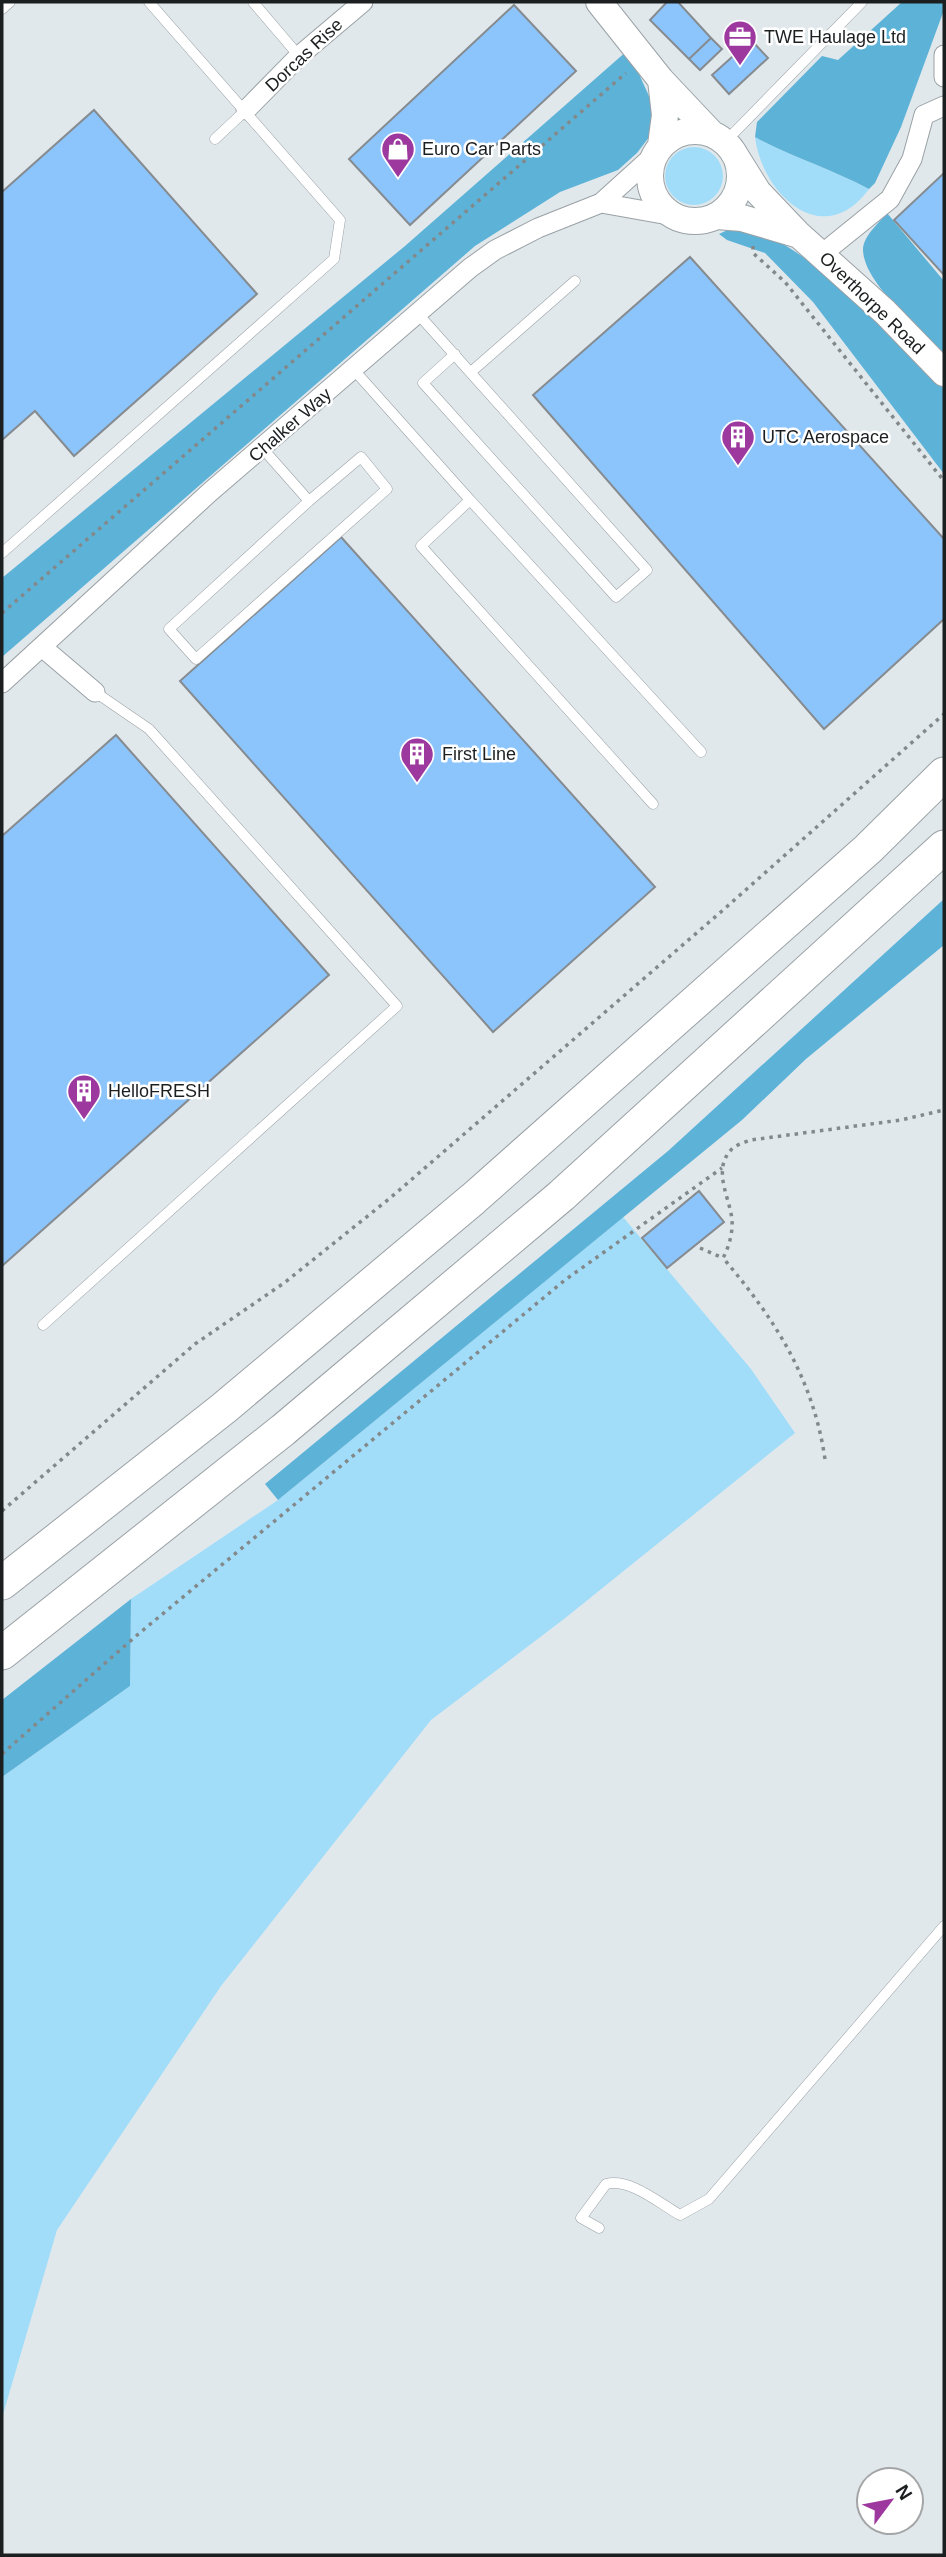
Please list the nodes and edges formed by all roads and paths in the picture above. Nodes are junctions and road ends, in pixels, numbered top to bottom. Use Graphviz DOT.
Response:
graph roads {
  1 [pos="10,2"];
  2 [pos="149,2"];
  3 [pos="253,2"];
  4 [pos="363,2"];
  5 [pos="601,2"];
  6 [pos="862,2"];
  7 [pos="2,9"];
  8 [pos="944,55"];
  9 [pos="299,56"];
  10 [pos="643,58"];
  11 [pos="944,77"];
  12 [pos="661,80"];
  13 [pos="944,106"];
  14 [pos="246,110"];
  15 [pos="215,139"];
  16 [pos="724,143"];
  17 [pos="657,150"];
  18 [pos="601,203"];
  19 [pos="674,216"];
  20 [pos="717,216"];
  21 [pos="754,222"];
  22 [pos="798,234"];
  23 [pos="822,254"];
  24 [pos="575,281"];
  25 [pos="418,314"];
  26 [pos="455,354"];
  27 [pos="354,370"];
  28 [pos="471,372"];
  29 [pos="944,373"];
  30 [pos="263,449"];
  31 [pos="944,481"];
  32 [pos="470,500"];
  33 [pos="310,501"];
  34 [pos="2,553"];
  35 [pos="2,613"];
  36 [pos="41,647"];
  37 [pos="2,683"];
  38 [pos="95,692"];
  39 [pos="944,714"];
  40 [pos="701,752"];
  41 [pos="944,774"];
  42 [pos="653,804"];
  43 [pos="944,847"];
  44 [pos="944,1110"];
  45 [pos="722,1168"];
  46 [pos="700,1248"];
  47 [pos="723,1258"];
  48 [pos="43,1325"];
  49 [pos="825,1459"];
  50 [pos="2,1511"];
  51 [pos="2,1583"];
  52 [pos="2,1653"];
  53 [pos="2,1754"];
  54 [pos="944,1926"];
  55 [pos="598,2228"];
  1 -- 7 [label="lane"];
  2 -- 14 [label="lane"];
  3 -- 9 [label="lane"];
  4 -- 9 [label="street, Dorcas Rise"];
  5 -- 10 [label="street, Overthorpe Road"];
  6 -- 16 [label="lane"];
  8 -- 11 [label="street"];
  9 -- 14 [label="street, Dorcas Rise"];
  10 -- 12 [label="street, Overthorpe Road"];
  10 -- 35 [label="path"];
  12 -- 16 [label="street, Overthorpe Road"];
  12 -- 17 [label="street"];
  13 -- 23 [label="street"];
  14 -- 15 [label="lane"];
  14 -- 34 [label="lane"];
  16 -- 17 [label="street"];
  16 -- 20 [label="street"];
  16 -- 22 [label="street, Overthorpe Road"];
  17 -- 18 [label="street, Chalker Way"];
  17 -- 19 [label="street"];
  18 -- 19 [label="street, Chalker Way"];
  18 -- 25 [label="street, Chalker Way"];
  19 -- 20 [label="street"];
  20 -- 21 [label="street, Overthorpe Road"];
  21 -- 22 [label="street, Overthorpe Road"];
  21 -- 31 [label="path"];
  22 -- 23 [label="street, Overthorpe Road"];
  23 -- 29 [label="street, Overthorpe Road"];
  24 -- 28 [label="lane"];
  25 -- 26 [label="lane"];
  25 -- 27 [label="street, Chalker Way"];
  26 -- 28 [label="lane"];
  26 -- 28 [label="lane"];
  27 -- 30 [label="street, Chalker Way"];
  27 -- 32 [label="lane"];
  30 -- 33 [label="lane"];
  30 -- 36 [label="street, Chalker Way"];
  32 -- 40 [label="lane"];
  32 -- 42 [label="lane"];
  33 -- 33 [label="lane"];
  36 -- 37 [label="street, Chalker Way"];
  36 -- 38 [label="street"];
  38 -- 48 [label="lane"];
  39 -- 50 [label="path"];
  41 -- 51 [label="highway"];
  43 -- 52 [label="highway"];
  44 -- 45 [label="path"];
  45 -- 47 [label="path"];
  45 -- 53 [label="path"];
  46 -- 47 [label="path"];
  47 -- 49 [label="path"];
  54 -- 55 [label="lane"];
}
